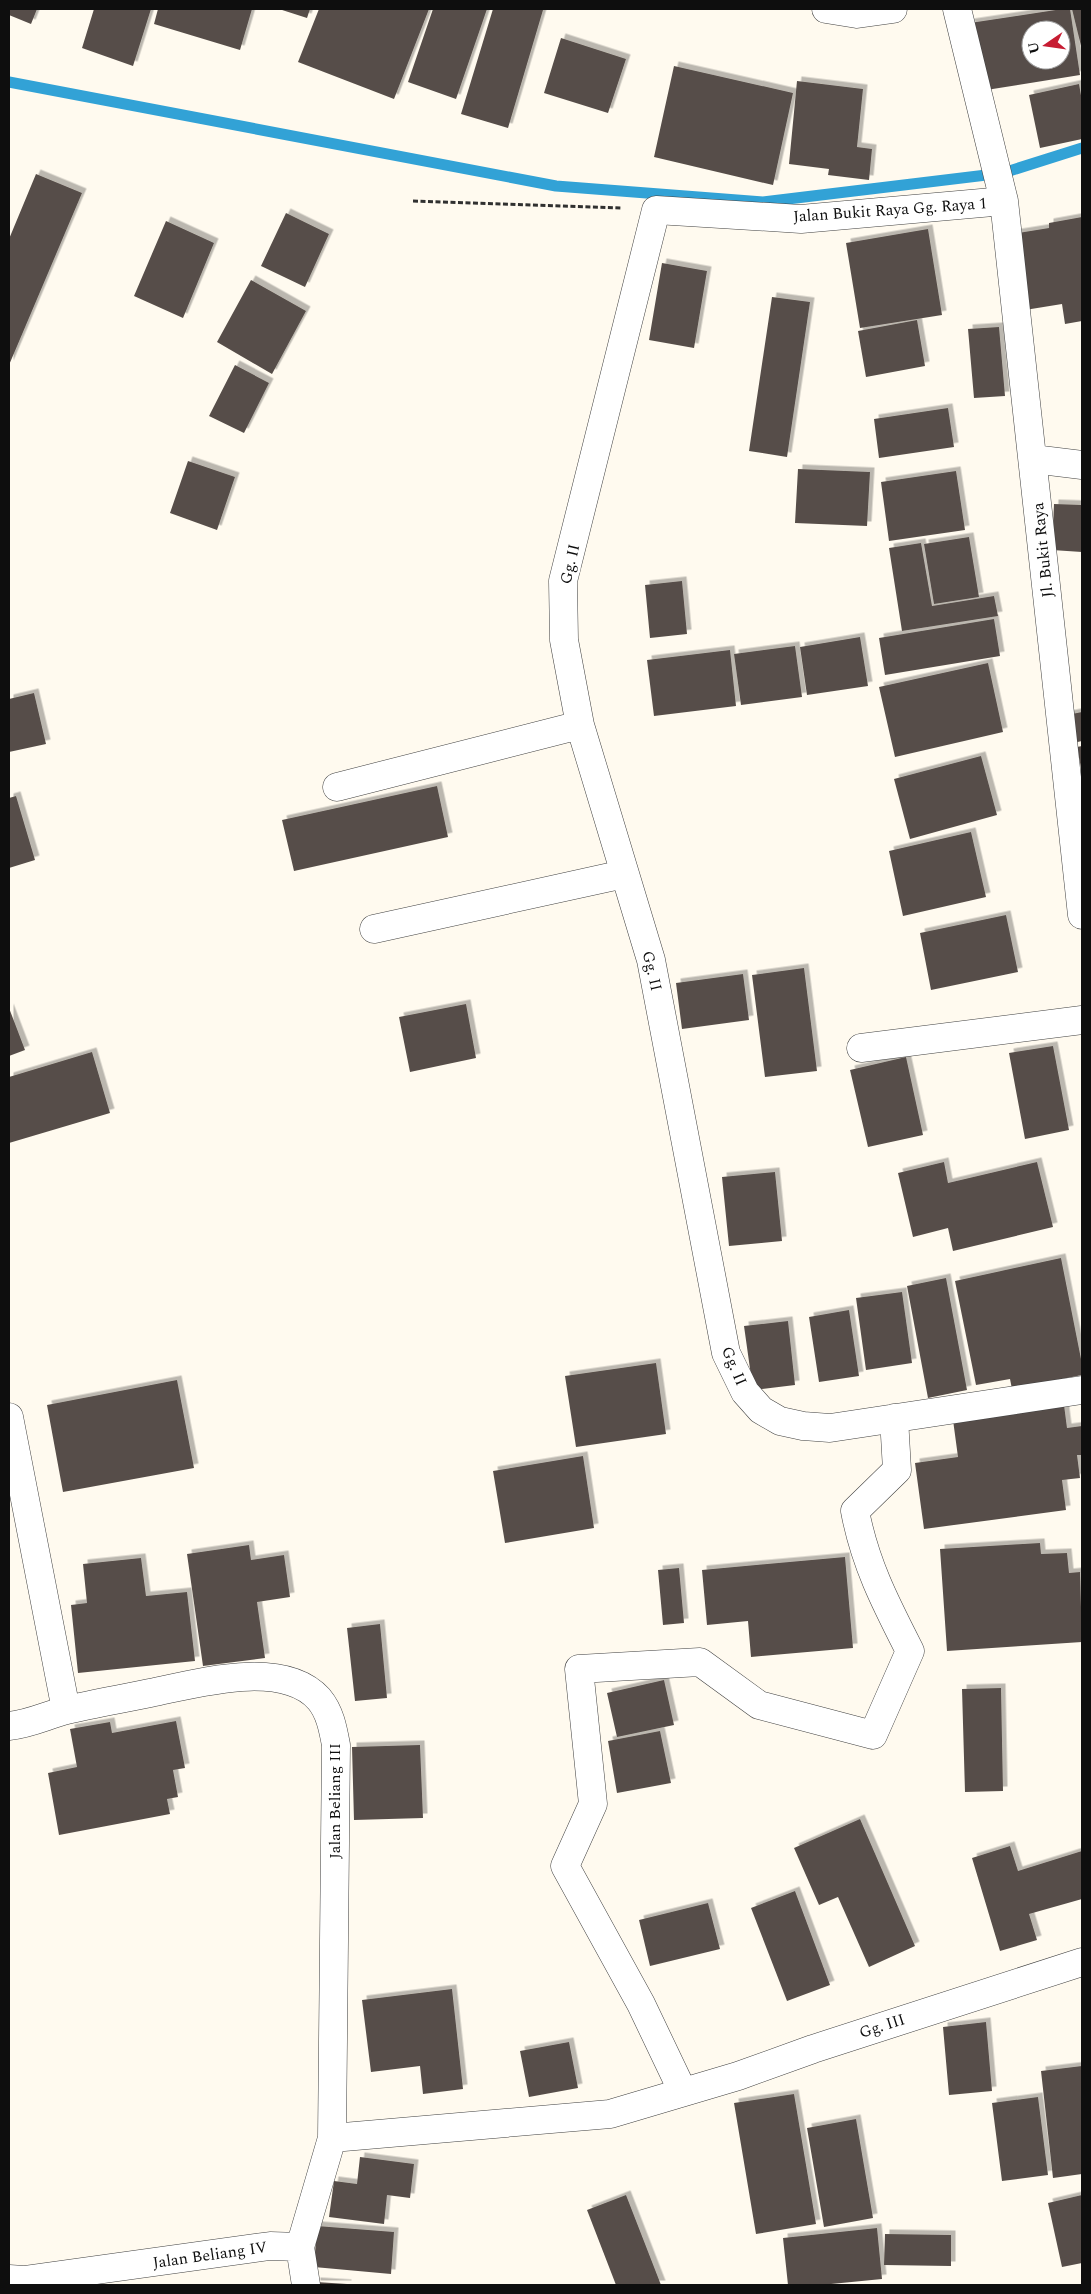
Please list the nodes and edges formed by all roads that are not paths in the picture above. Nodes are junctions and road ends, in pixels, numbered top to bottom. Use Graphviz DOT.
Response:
graph roads {
  1 [pos="826,9"];
  2 [pos="893,9"];
  3 [pos="957,9"];
  4 [pos="859,11"];
  5 [pos="1002,193"];
  6 [pos="656,210"];
  7 [pos="1033,459"];
  8 [pos="1082,465"];
  9 [pos="580,725"];
  10 [pos="338,787"];
  11 [pos="624,874"];
  12 [pos="1082,915"];
  13 [pos="374,929"];
  14 [pos="1082,1020"];
  15 [pos="861,1048"];
  16 [pos="1082,1390"];
  17 [pos="9,1417"];
  18 [pos="894,1418"];
  19 [pos="66,1710"];
  20 [pos="9,1726"];
  21 [pos="1082,1962"];
  22 [pos="683,2092"];
  23 [pos="332,2138"];
  24 [pos="300,2246"];
  25 [pos="20,2282"];
  26 [pos="306,2285"];
  1 -- 4 [label="street"];
  2 -- 4 [label="street"];
  3 -- 5 [label="street, Jl. Bukit Raya"];
  5 -- 6 [label="street, Jalan Bukit Raya Gg. Raya 1"];
  5 -- 7 [label="street, Jl. Bukit Raya"];
  6 -- 9 [label="street, Gg. II"];
  7 -- 8 [label="street"];
  7 -- 12 [label="street, Jl. Bukit Raya"];
  9 -- 10 [label="street"];
  9 -- 11 [label="street, Gg. II"];
  11 -- 13 [label="street"];
  11 -- 18 [label="street, Gg. II"];
  14 -- 15 [label="street"];
  16 -- 18 [label="street, Gg. II"];
  17 -- 19 [label="street"];
  18 -- 22 [label="street"];
  19 -- 20 [label="street, Jalan Beliang III"];
  19 -- 23 [label="street, Jalan Beliang III"];
  21 -- 22 [label="street, Gg. III"];
  22 -- 23 [label="street, Gg. III"];
  23 -- 24 [label="street"];
  24 -- 25 [label="street, Jalan Beliang IV"];
  24 -- 26 [label="street"];
}
